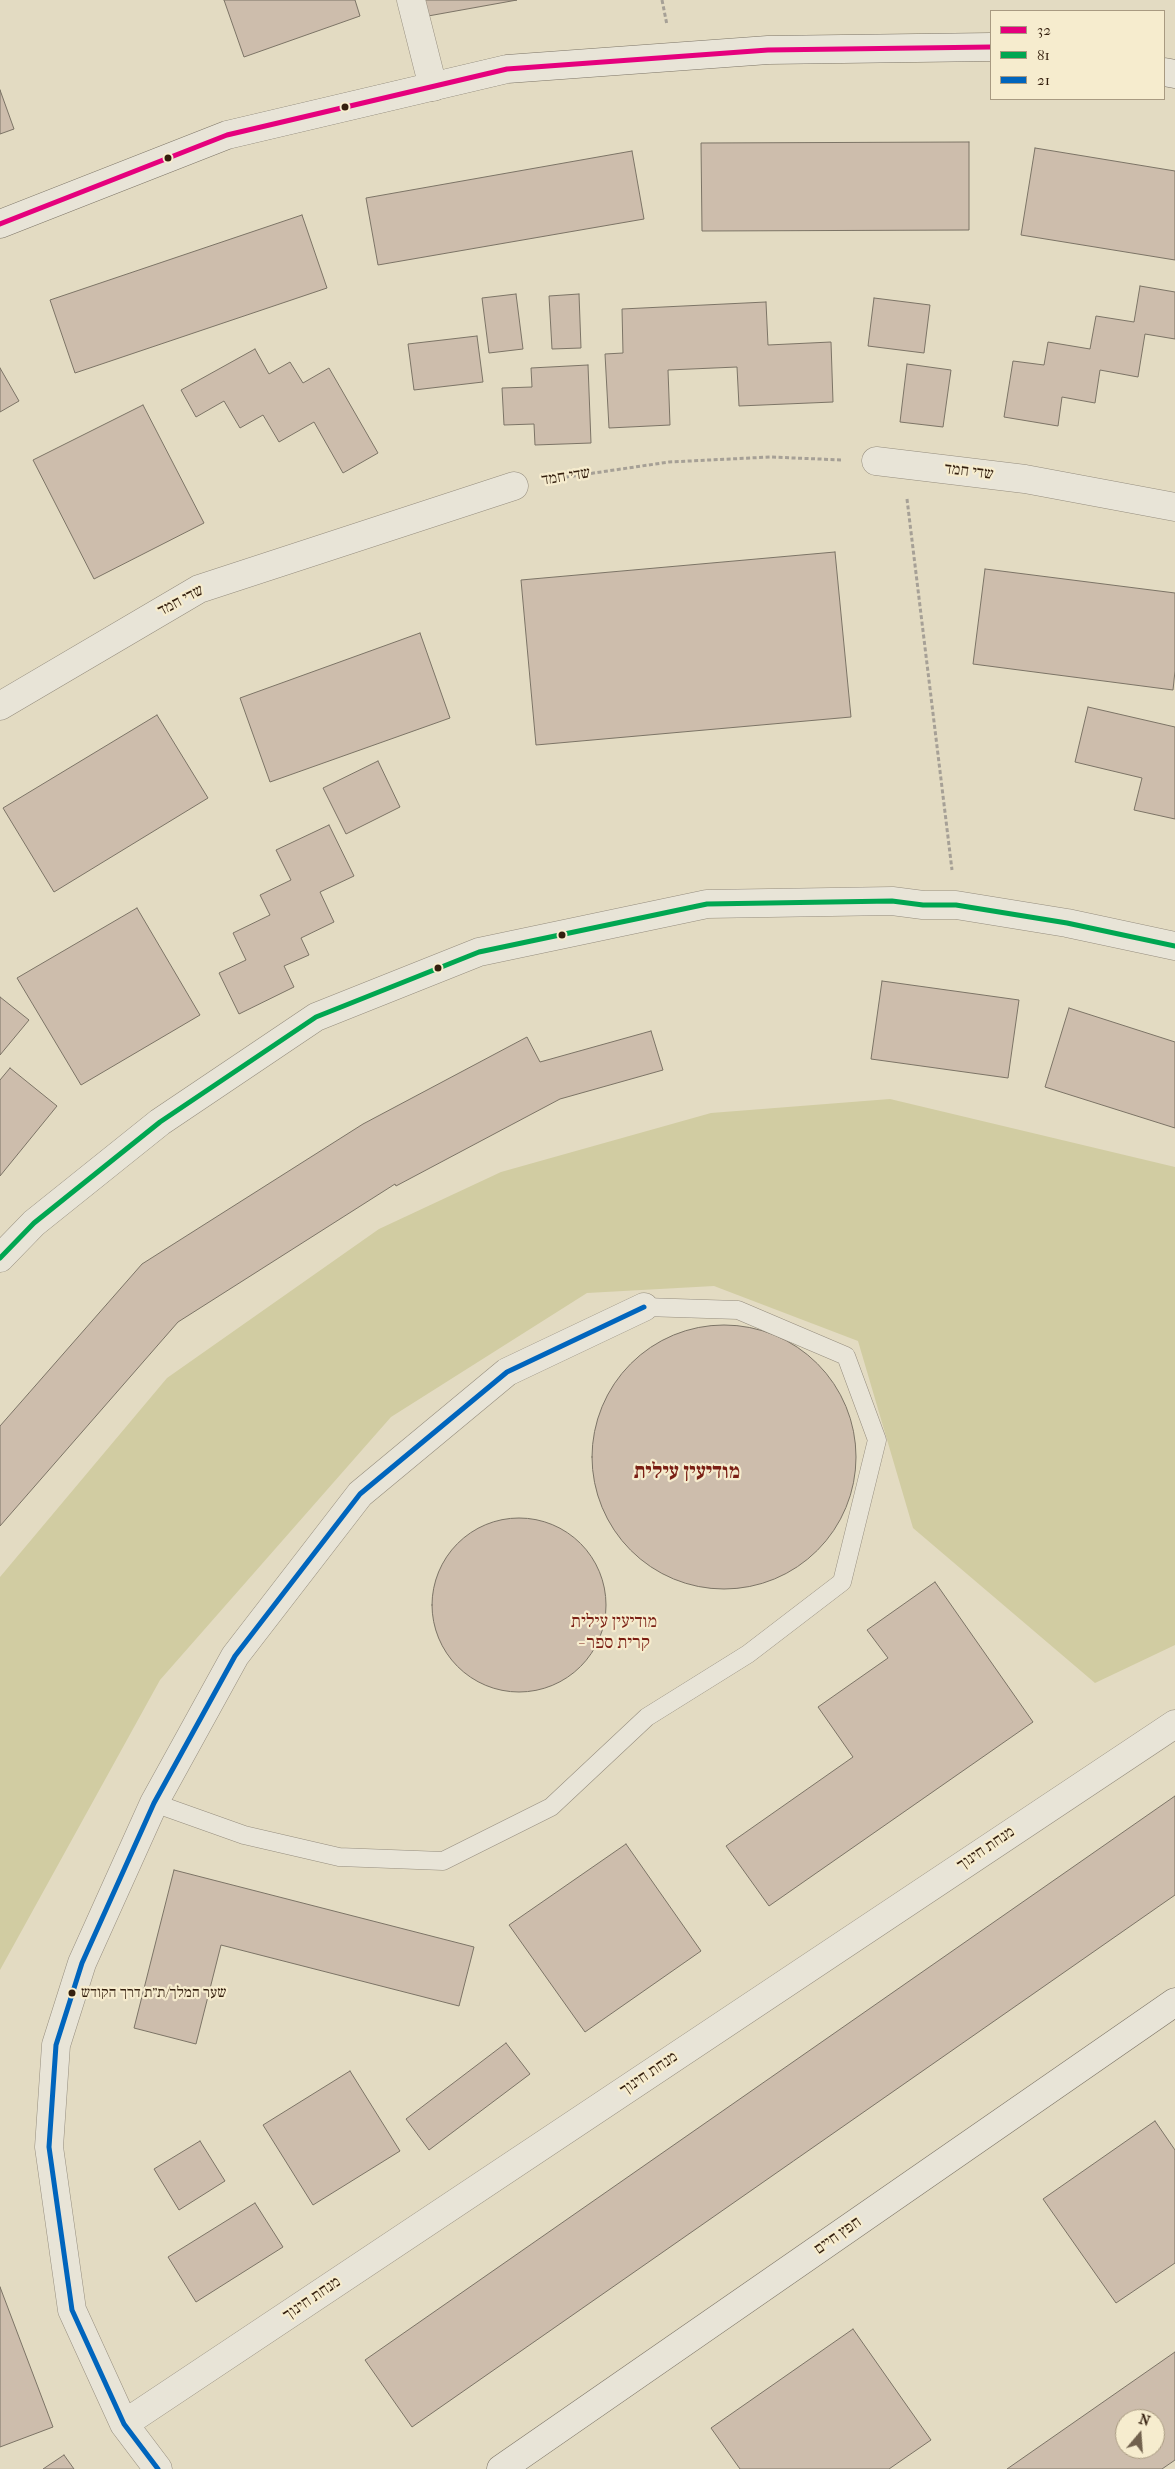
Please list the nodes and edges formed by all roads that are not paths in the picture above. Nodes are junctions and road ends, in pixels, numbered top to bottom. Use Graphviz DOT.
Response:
graph roads {
  1 [pos="412,0"];
  2 [pos="990,47"];
  3 [pos="434,87"];
  4 [pos="0,224"];
  5 [pos="876,461"];
  6 [pos="514,486"];
  7 [pos="1175,507"];
  8 [pos="0,706"];
  9 [pos="1175,946"];
  10 [pos="0,1258"];
  11 [pos="644,1307"];
  12 [pos="1175,1724"];
  13 [pos="154,1803"];
  14 [pos="1175,2002"];
  15 [pos="124,2424"];
  16 [pos="158,2469"];
  17 [pos="501,2469"];
  1 -- 3 [label="street"];
  2 -- 3 [label="street"];
  3 -- 4 [label="street"];
  5 -- 7 [label="street, שדי חמד"];
  6 -- 8 [label="street, שדי חמד"];
  9 -- 10 [label="street"];
  11 -- 13 [label="street"];
  11 -- 13 [label="lane"];
  12 -- 15 [label="street, מנחת חינוך"];
  13 -- 15 [label="street"];
  14 -- 17 [label="street, חפץ חיים"];
  15 -- 16 [label="street"];
}
